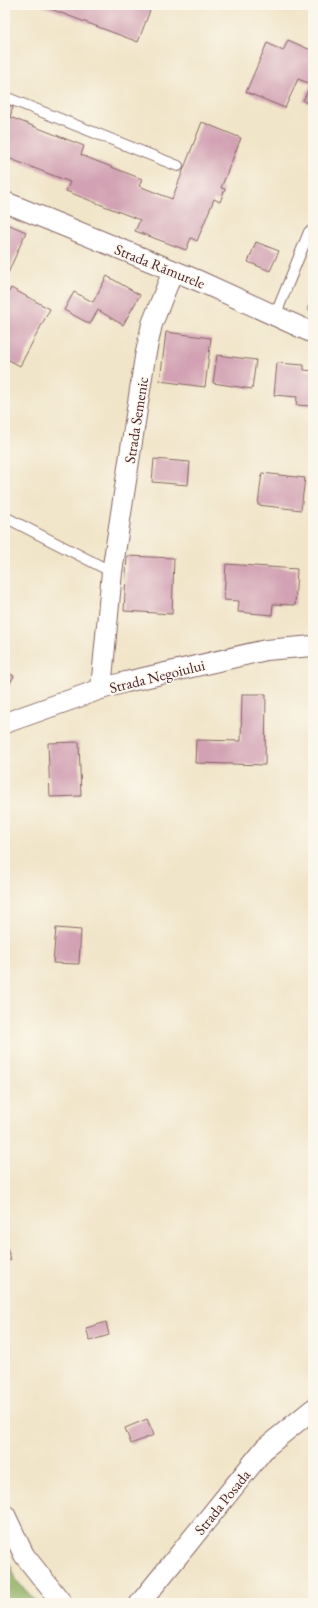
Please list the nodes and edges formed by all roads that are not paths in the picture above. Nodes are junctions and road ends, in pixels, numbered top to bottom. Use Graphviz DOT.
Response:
graph roads {
  1 [pos="5,97"];
  2 [pos="178,166"];
  3 [pos="5,202"];
  4 [pos="313,234"];
  5 [pos="173,271"];
  6 [pos="275,316"];
  7 [pos="313,332"];
  8 [pos="5,517"];
  9 [pos="112,572"];
  10 [pos="313,646"];
  11 [pos="101,689"];
  12 [pos="5,723"];
  13 [pos="313,1409"];
  14 [pos="5,1515"];
  15 [pos="62,1603"];
  16 [pos="140,1603"];
  1 -- 2 [label="lane"];
  3 -- 5 [label="street, Strada Rămurele"];
  4 -- 6 [label="lane"];
  5 -- 6 [label="street, Strada Rămurele"];
  5 -- 9 [label="street, Strada Semenic"];
  6 -- 7 [label="street, Strada Rămurele"];
  8 -- 9 [label="lane"];
  9 -- 11 [label="street, Strada Semenic"];
  10 -- 11 [label="street, Strada Negoiului"];
  11 -- 12 [label="street, Strada Negoiului"];
  13 -- 16 [label="street, Strada Posada"];
  14 -- 15 [label="street"];
}
